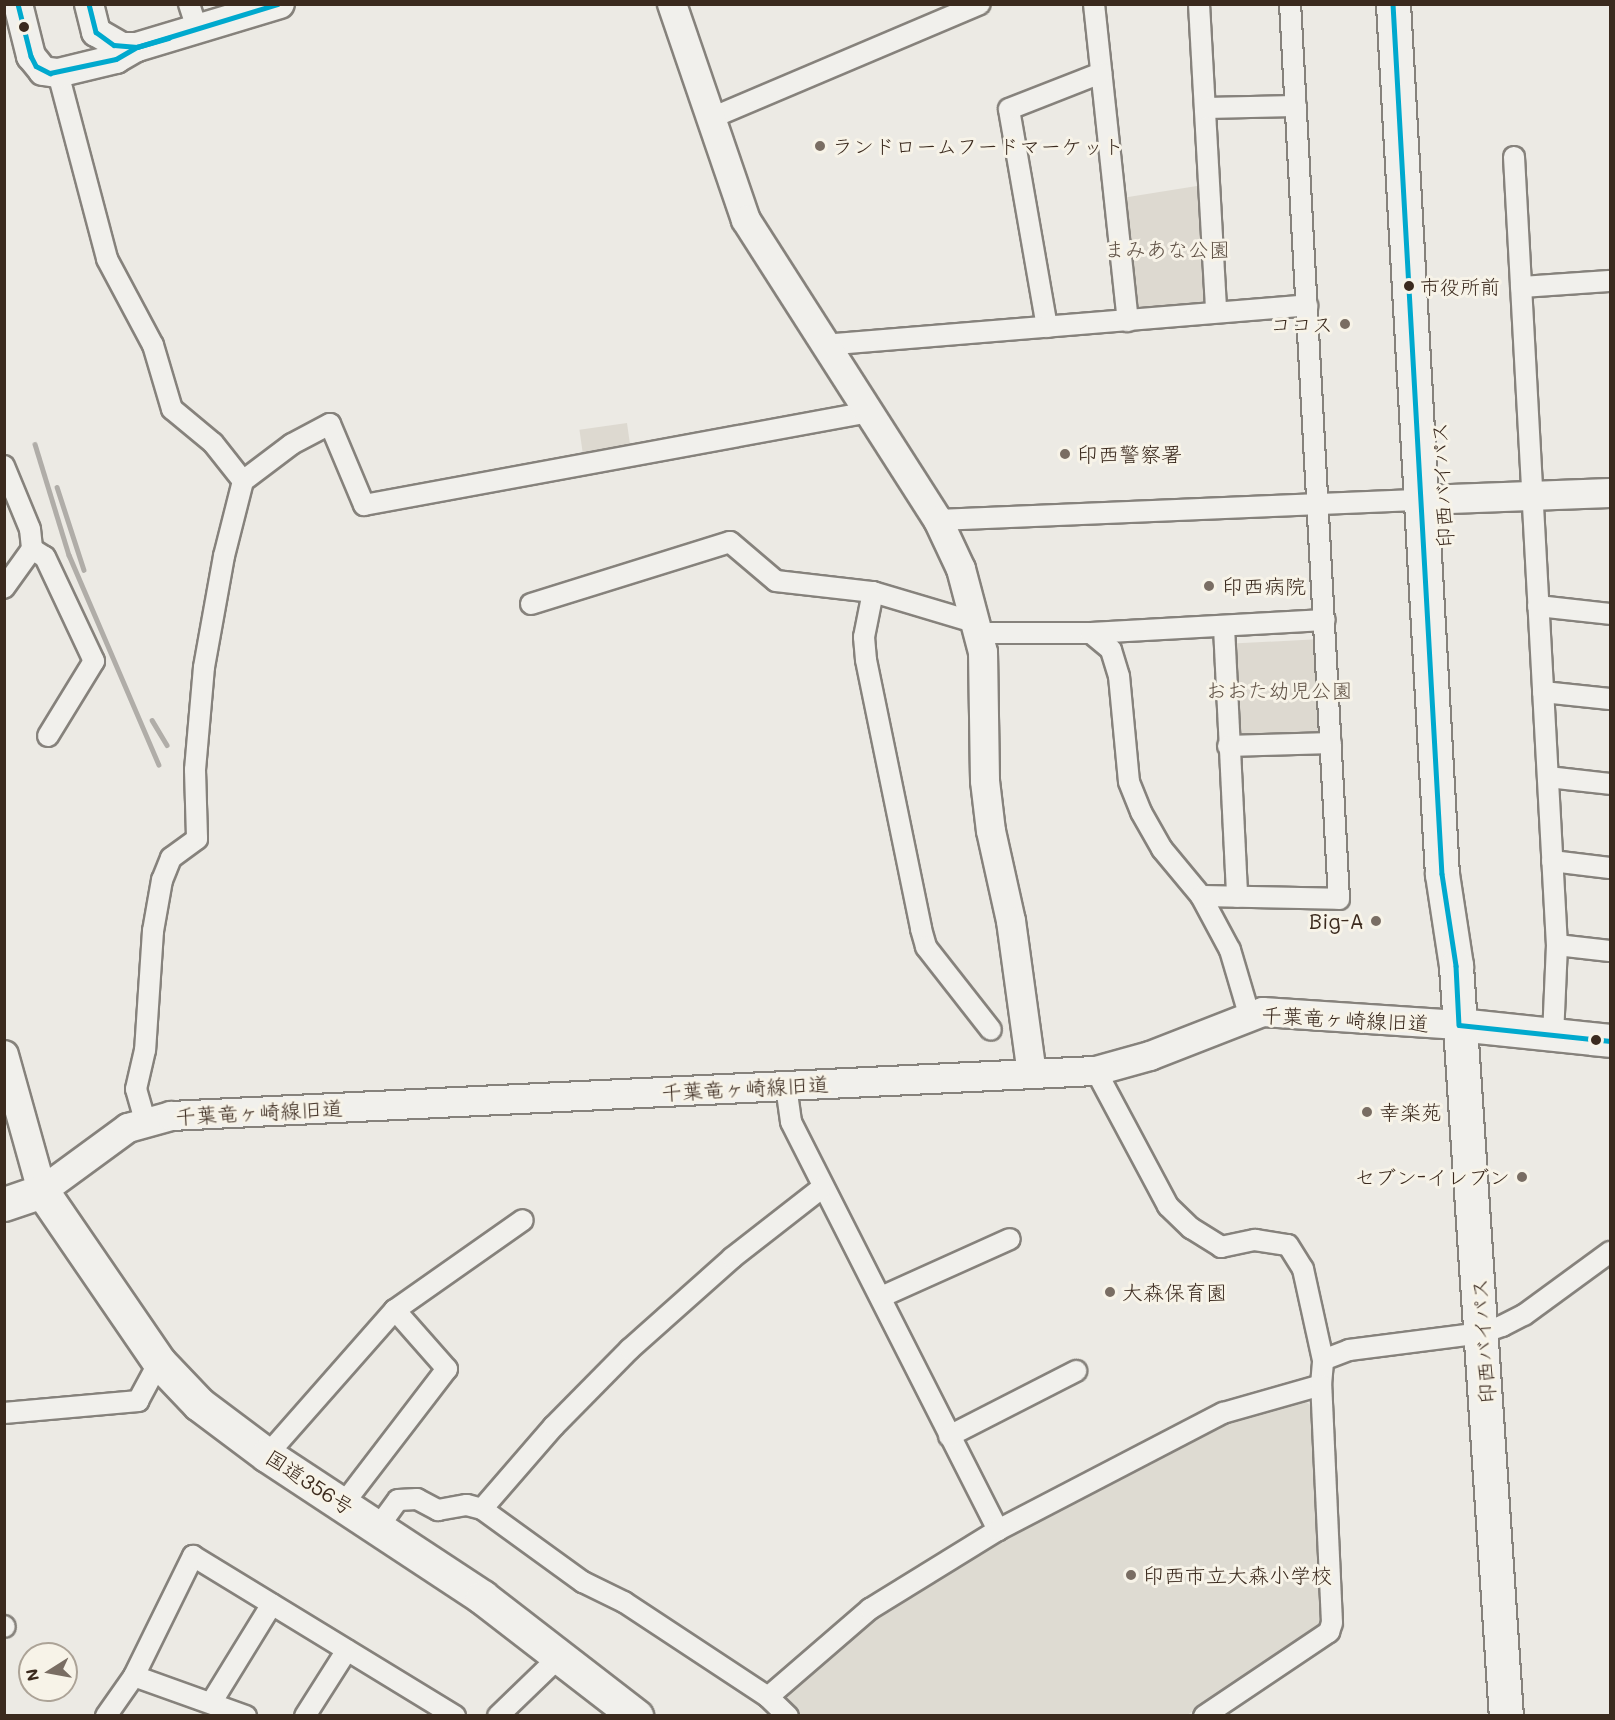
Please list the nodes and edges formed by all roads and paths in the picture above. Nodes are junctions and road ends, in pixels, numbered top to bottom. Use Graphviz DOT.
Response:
graph roads {
  1 [pos="18,4"];
  2 [pos="280,4"];
  3 [pos="672,4"];
  4 [pos="980,4"];
  5 [pos="1094,4"];
  6 [pos="1198,4"];
  7 [pos="1290,4"];
  8 [pos="1393,4"];
  9 [pos="1415,4"];
  10 [pos="193,17"];
  11 [pos="93,18"];
  12 [pos="137,47"];
  13 [pos="89,65"];
  14 [pos="58,73"];
  15 [pos="1101,73"];
  16 [pos="1296,106"];
  17 [pos="1205,108"];
  18 [pos="709,119"];
  19 [pos="1514,157"];
  20 [pos="1611,280"];
  21 [pos="1521,287"];
  22 [pos="1307,305"];
  23 [pos="1216,312"];
  24 [pos="1128,321"];
  25 [pos="1047,327"];
  26 [pos="824,345"];
  27 [pos="869,412"];
  28 [pos="4,466"];
  29 [pos="243,481"];
  30 [pos="1611,493"];
  31 [pos="1532,496"];
  32 [pos="1432,499"];
  33 [pos="1319,503"];
  34 [pos="938,520"];
  35 [pos="32,549"];
  36 [pos="4,588"];
  37 [pos="873,592"];
  38 [pos="531,604"];
  39 [pos="1538,606"];
  40 [pos="1611,614"];
  41 [pos="1325,620"];
  42 [pos="1224,627"];
  43 [pos="978,628"];
  44 [pos="1091,633"];
  45 [pos="1543,692"];
  46 [pos="1611,699"];
  47 [pos="48,736"];
  48 [pos="1331,743"];
  49 [pos="1228,746"];
  50 [pos="1548,777"];
  51 [pos="1611,784"];
  52 [pos="1552,861"];
  53 [pos="1611,868"];
  54 [pos="1201,896"];
  55 [pos="1237,897"];
  56 [pos="1557,945"];
  57 [pos="1611,951"];
  58 [pos="1249,1014"];
  59 [pos="1459,1025"];
  60 [pos="991,1030"];
  61 [pos="1553,1035"];
  62 [pos="1611,1041"];
  63 [pos="4,1055"];
  64 [pos="1096,1071"];
  65 [pos="1032,1074"];
  66 [pos="786,1086"];
  67 [pos="145,1121"];
  68 [pos="823,1187"];
  69 [pos="42,1191"];
  70 [pos="4,1204"];
  71 [pos="523,1220"];
  72 [pos="1010,1239"];
  73 [pos="1611,1252"];
  74 [pos="881,1297"];
  75 [pos="395,1310"];
  76 [pos="1482,1333"];
  77 [pos="1323,1360"];
  78 [pos="159,1362"];
  79 [pos="1076,1371"];
  80 [pos="1321,1385"];
  81 [pos="4,1413"];
  82 [pos="949,1436"];
  83 [pos="267,1455"];
  84 [pos="344,1503"];
  85 [pos="483,1509"];
  86 [pos="379,1526"];
  87 [pos="998,1530"];
  88 [pos="272,1604"];
  89 [pos="347,1650"];
  90 [pos="559,1656"];
  91 [pos="134,1676"];
  92 [pos="768,1697"];
  93 [pos="211,1703"];
  94 [pos="499,1715"];
  95 [pos="106,1716"];
  96 [pos="246,1716"];
  97 [pos="305,1716"];
  98 [pos="455,1716"];
  99 [pos="636,1716"];
  100 [pos="789,1716"];
  101 [pos="1204,1716"];
  102 [pos="1506,1716"];
  1 -- 14 [label="street"];
  2 -- 10 [label="street"];
  3 -- 18 [label="street"];
  4 -- 18 [label="street"];
  5 -- 15 [label="street"];
  6 -- 17 [label="street"];
  7 -- 16 [label="street"];
  8 -- 32 [label="highway, 印西バイパス"];
  9 -- 32 [label="highway, 印西バイパス"];
  10 -- 12 [label="street"];
  11 -- 12 [label="street"];
  11 -- 13 [label="street"];
  12 -- 13 [label="street"];
  13 -- 14 [label="street"];
  14 -- 29 [label="street"];
  15 -- 24 [label="street"];
  15 -- 25 [label="street"];
  16 -- 17 [label="street"];
  16 -- 22 [label="street"];
  17 -- 23 [label="street"];
  18 -- 26 [label="street"];
  19 -- 21 [label="street"];
  20 -- 21 [label="street"];
  21 -- 31 [label="street"];
  22 -- 23 [label="street"];
  22 -- 33 [label="street"];
  23 -- 24 [label="street"];
  24 -- 25 [label="street"];
  25 -- 26 [label="street"];
  26 -- 27 [label="street"];
  27 -- 29 [label="street"];
  27 -- 34 [label="street"];
  28 -- 35 [label="street"];
  29 -- 67 [label="street"];
  30 -- 31 [label="street"];
  31 -- 32 [label="street"];
  31 -- 39 [label="street"];
  32 -- 33 [label="street"];
  32 -- 59 [label="highway, 印西バイパス"];
  33 -- 34 [label="street"];
  33 -- 41 [label="street"];
  34 -- 43 [label="street"];
  35 -- 36 [label="street"];
  35 -- 47 [label="street"];
  37 -- 38 [label="street"];
  37 -- 43 [label="street"];
  37 -- 60 [label="street"];
  39 -- 40 [label="street"];
  39 -- 45 [label="street"];
  41 -- 42 [label="street"];
  41 -- 48 [label="street"];
  42 -- 44 [label="street"];
  42 -- 49 [label="street"];
  43 -- 44 [label="street"];
  43 -- 65 [label="street"];
  44 -- 54 [label="street"];
  45 -- 46 [label="street"];
  45 -- 50 [label="street"];
  48 -- 49 [label="street"];
  48 -- 55 [label="street"];
  49 -- 55 [label="street"];
  50 -- 51 [label="street"];
  50 -- 52 [label="street"];
  52 -- 53 [label="street"];
  52 -- 56 [label="street"];
  54 -- 55 [label="street"];
  54 -- 58 [label="street"];
  56 -- 57 [label="street"];
  56 -- 61 [label="street"];
  58 -- 59 [label="street, 千葉竜ヶ崎線旧道"];
  58 -- 64 [label="street, 千葉竜ヶ崎線旧道"];
  59 -- 61 [label="main road"];
  59 -- 76 [label="highway, 印西バイパス"];
  61 -- 62 [label="main road"];
  63 -- 69 [label="street"];
  64 -- 65 [label="street, 千葉竜ヶ崎線旧道"];
  64 -- 77 [label="street"];
  65 -- 66 [label="street, 千葉竜ヶ崎線旧道"];
  66 -- 67 [label="street, 千葉竜ヶ崎線旧道"];
  66 -- 68 [label="street"];
  67 -- 69 [label="street, 千葉竜ヶ崎線旧道"];
  68 -- 74 [label="street"];
  68 -- 85 [label="street"];
  69 -- 70 [label="highway"];
  69 -- 78 [label="highway, 国道356号"];
  71 -- 75 [label="street"];
  72 -- 74 [label="street"];
  73 -- 76 [label="street"];
  74 -- 82 [label="street"];
  75 -- 83 [label="street"];
  75 -- 84 [label="street"];
  76 -- 77 [label="street"];
  76 -- 102 [label="highway, 印西バイパス"];
  77 -- 80 [label="street"];
  78 -- 81 [label="street"];
  78 -- 83 [label="highway, 国道356号"];
  79 -- 82 [label="street"];
  80 -- 87 [label="street"];
  80 -- 101 [label="street"];
  82 -- 87 [label="street"];
  83 -- 84 [label="highway, 国道356号"];
  84 -- 86 [label="highway, 国道356号"];
  85 -- 86 [label="street"];
  85 -- 92 [label="street"];
  86 -- 90 [label="highway, 国道356号"];
  87 -- 92 [label="street"];
  88 -- 89 [label="street"];
  88 -- 91 [label="street"];
  88 -- 93 [label="street"];
  89 -- 97 [label="street"];
  89 -- 98 [label="street"];
  90 -- 94 [label="street"];
  90 -- 99 [label="highway, 国道356号"];
  91 -- 93 [label="street"];
  91 -- 95 [label="street"];
  92 -- 100 [label="street"];
  93 -- 96 [label="street"];
}
